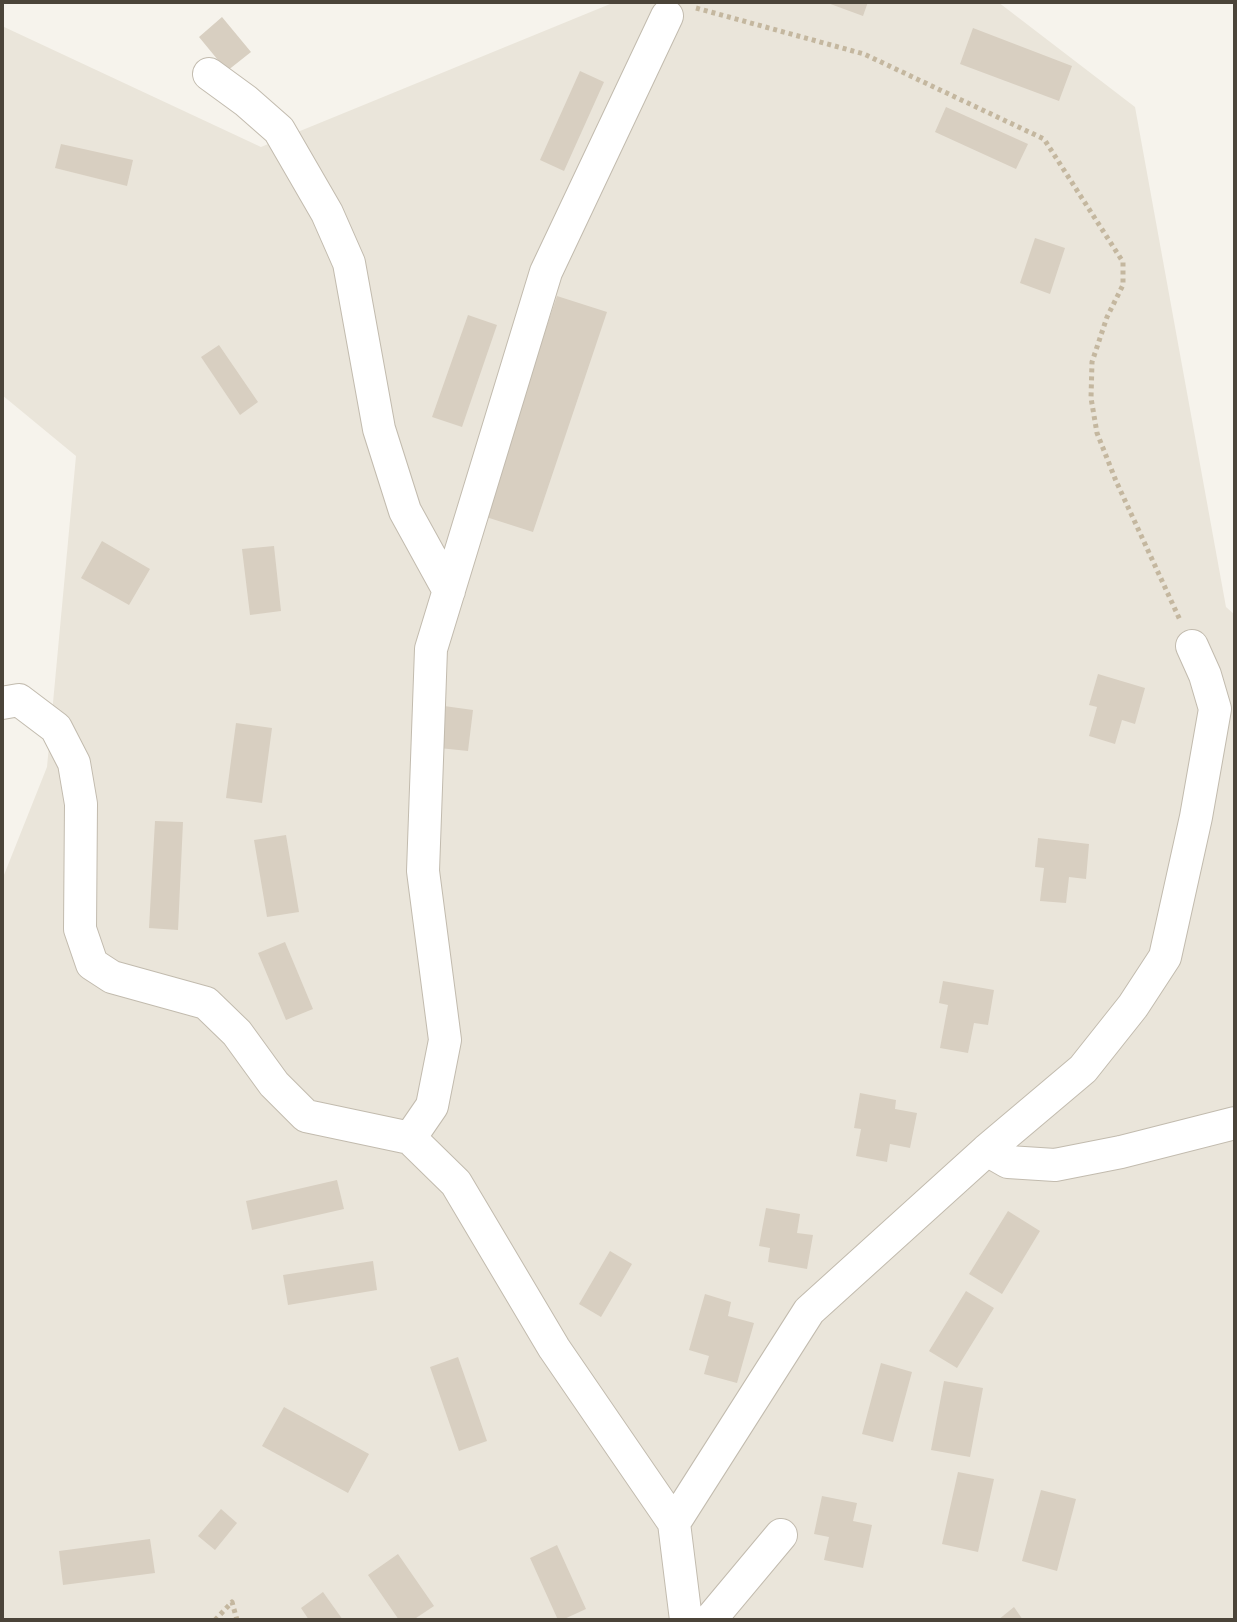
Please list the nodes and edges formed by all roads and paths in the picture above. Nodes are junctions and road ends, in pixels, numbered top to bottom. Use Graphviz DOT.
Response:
graph roads {
  1 [pos="667,16"];
  2 [pos="209,74"];
  3 [pos="449,591"];
  4 [pos="1192,646"];
  5 [pos="2,703"];
  6 [pos="1235,1123"];
  7 [pos="410,1138"];
  8 [pos="987,1150"];
  9 [pos="674,1523"];
  10 [pos="781,1535"];
  11 [pos="215,1620"];
  12 [pos="237,1620"];
  13 [pos="686,1620"];
  14 [pos="710,1620"];
  1 -- 3 [label="street"];
  1 -- 4 [label="path"];
  2 -- 3 [label="street"];
  3 -- 7 [label="street"];
  4 -- 8 [label="street"];
  5 -- 7 [label="street"];
  6 -- 8 [label="street"];
  7 -- 9 [label="street"];
  8 -- 9 [label="street"];
  9 -- 13 [label="street"];
  10 -- 14 [label="street"];
  11 -- 12 [label="path"];
}
